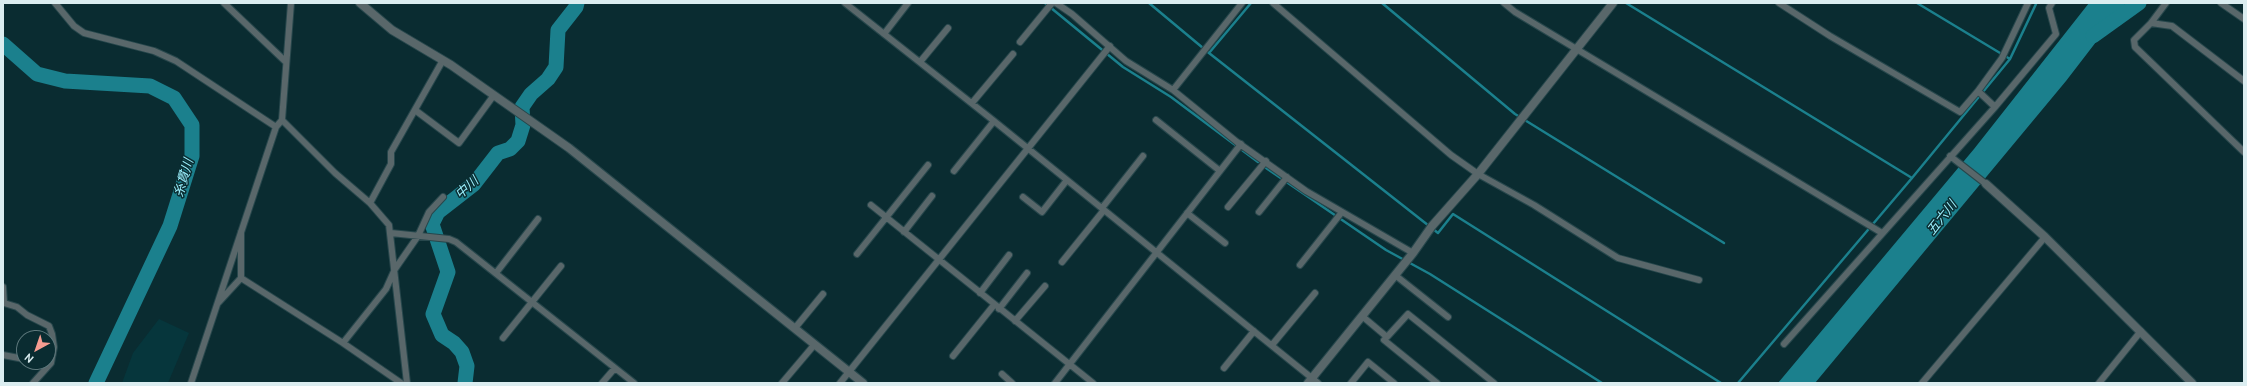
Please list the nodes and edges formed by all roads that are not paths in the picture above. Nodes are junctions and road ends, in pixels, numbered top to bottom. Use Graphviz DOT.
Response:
graph roads {
  1 [pos="55,3"];
  2 [pos="224,3"];
  3 [pos="291,3"];
  4 [pos="360,3"];
  5 [pos="845,3"];
  6 [pos="908,3"];
  7 [pos="1052,3"];
  8 [pos="1056,3"];
  9 [pos="1242,3"];
  10 [pos="1273,3"];
  11 [pos="1504,3"];
  12 [pos="1613,3"];
  13 [pos="1779,3"];
  14 [pos="2028,3"];
  15 [pos="2052,3"];
  16 [pos="2166,3"];
  17 [pos="2225,4"];
  18 [pos="2244,19"];
  19 [pos="2151,23"];
  20 [pos="948,28"];
  21 [pos="884,34"];
  22 [pos="1020,42"];
  23 [pos="1110,46"];
  24 [pos="1578,49"];
  25 [pos="1013,54"];
  26 [pos="444,60"];
  27 [pos="286,62"];
  28 [pos="920,62"];
  29 [pos="2244,81"];
  30 [pos="1173,90"];
  31 [pos="1978,91"];
  32 [pos="494,95"];
  33 [pos="972,103"];
  34 [pos="1995,107"];
  35 [pos="415,110"];
  36 [pos="282,120"];
  37 [pos="1156,120"];
  38 [pos="994,121"];
  39 [pos="276,127"];
  40 [pos="1241,144"];
  41 [pos="1028,148"];
  42 [pos="2244,152"];
  43 [pos="1143,156"];
  44 [pos="1950,156"];
  45 [pos="1266,162"];
  46 [pos="928,165"];
  47 [pos="954,171"];
  48 [pos="1220,171"];
  49 [pos="1478,174"];
  50 [pos="1287,177"];
  51 [pos="1067,180"];
  52 [pos="1986,184"];
  53 [pos="932,196"];
  54 [pos="443,197"];
  55 [pos="1023,197"];
  56 [pos="370,202"];
  57 [pos="871,205"];
  58 [pos="1228,207"];
  59 [pos="1103,209"];
  60 [pos="1260,212"];
  61 [pos="1342,212"];
  62 [pos="1187,213"];
  63 [pos="886,217"];
  64 [pos="538,219"];
  65 [pos="241,229"];
  66 [pos="904,232"];
  67 [pos="391,233"];
  68 [pos="1882,233"];
  69 [pos="418,236"];
  70 [pos="2045,237"];
  71 [pos="1225,243"];
  72 [pos="1156,252"];
  73 [pos="1413,253"];
  74 [pos="856,254"];
  75 [pos="1009,255"];
  76 [pos="939,261"];
  77 [pos="1062,262"];
  78 [pos="1300,265"];
  79 [pos="560,266"];
  80 [pos="395,269"];
  81 [pos="496,273"];
  82 [pos="1027,273"];
  83 [pos="1395,275"];
  84 [pos="241,278"];
  85 [pos="1699,280"];
  86 [pos="1045,286"];
  87 [pos="3,287"];
  88 [pos="980,293"];
  89 [pos="1315,293"];
  90 [pos="823,294"];
  91 [pos="532,301"];
  92 [pos="4,303"];
  93 [pos="994,304"];
  94 [pos="217,305"];
  95 [pos="999,309"];
  96 [pos="1362,316"];
  97 [pos="1448,317"];
  98 [pos="1015,322"];
  99 [pos="795,328"];
  100 [pos="1254,331"];
  101 [pos="2141,331"];
  102 [pos="1388,336"];
  103 [pos="503,338"];
  104 [pos="343,343"];
  105 [pos="815,344"];
  106 [pos="1784,344"];
  107 [pos="1272,345"];
  108 [pos="3,355"];
  109 [pos="953,356"];
  110 [pos="16,357"];
  111 [pos="1069,364"];
  112 [pos="615,368"];
  113 [pos="1224,368"];
  114 [pos="849,372"];
  115 [pos="1002,374"];
  116 [pos="1313,381"];
  117 [pos="33,383"];
  118 [pos="191,383"];
  119 [pos="400,383"];
  120 [pos="407,383"];
  121 [pos="602,383"];
  122 [pos="633,383"];
  123 [pos="782,383"];
  124 [pos="840,383"];
  125 [pos="863,383"];
  126 [pos="1012,383"];
  127 [pos="1054,383"];
  128 [pos="1092,383"];
  129 [pos="1351,383"];
  130 [pos="1394,383"];
  131 [pos="1437,383"];
  132 [pos="1494,383"];
  133 [pos="1922,383"];
  134 [pos="2099,383"];
  135 [pos="2192,383"];
  1 -- 39 [label="street"];
  2 -- 27 [label="street"];
  3 -- 27 [label="street"];
  4 -- 26 [label="street"];
  5 -- 21 [label="street"];
  6 -- 21 [label="street"];
  7 -- 22 [label="street"];
  8 -- 23 [label="street"];
  9 -- 30 [label="street"];
  10 -- 49 [label="street"];
  11 -- 24 [label="street"];
  12 -- 24 [label="street"];
  13 -- 31 [label="street"];
  14 -- 31 [label="street"];
  15 -- 34 [label="street"];
  16 -- 19 [label="street"];
  17 -- 18 [label="street"];
  19 -- 29 [label="street"];
  19 -- 42 [label="street"];
  20 -- 28 [label="street"];
  21 -- 28 [label="street"];
  23 -- 30 [label="street"];
  23 -- 41 [label="street"];
  24 -- 49 [label="street"];
  24 -- 68 [label="street"];
  25 -- 33 [label="street"];
  26 -- 32 [label="street"];
  26 -- 35 [label="street"];
  27 -- 36 [label="street"];
  28 -- 33 [label="street"];
  30 -- 40 [label="street"];
  31 -- 34 [label="street"];
  32 -- 35 [label="street"];
  32 -- 99 [label="street"];
  33 -- 38 [label="street"];
  34 -- 44 [label="street"];
  35 -- 56 [label="street"];
  36 -- 39 [label="street"];
  36 -- 56 [label="street"];
  37 -- 48 [label="street"];
  38 -- 41 [label="street"];
  38 -- 47 [label="street"];
  39 -- 65 [label="street"];
  40 -- 45 [label="street"];
  40 -- 48 [label="street"];
  41 -- 51 [label="street"];
  41 -- 76 [label="street"];
  43 -- 59 [label="street"];
  44 -- 52 [label="street"];
  44 -- 68 [label="street"];
  45 -- 50 [label="street"];
  45 -- 58 [label="street"];
  46 -- 63 [label="street"];
  48 -- 62 [label="street"];
  49 -- 73 [label="street"];
  49 -- 85 [label="street"];
  50 -- 60 [label="street"];
  50 -- 61 [label="street"];
  51 -- 55 [label="street"];
  51 -- 59 [label="street"];
  52 -- 70 [label="street"];
  53 -- 66 [label="street"];
  54 -- 69 [label="street"];
  56 -- 67 [label="street"];
  57 -- 63 [label="street"];
  59 -- 72 [label="street"];
  59 -- 77 [label="street"];
  61 -- 73 [label="street"];
  61 -- 78 [label="street"];
  62 -- 71 [label="street"];
  62 -- 72 [label="street"];
  63 -- 66 [label="street"];
  63 -- 74 [label="street"];
  64 -- 81 [label="street"];
  65 -- 84 [label="street"];
  65 -- 94 [label="street"];
  66 -- 76 [label="street"];
  67 -- 69 [label="street"];
  67 -- 80 [label="street"];
  68 -- 106 [label="street"];
  69 -- 80 [label="street"];
  69 -- 81 [label="street"];
  70 -- 101 [label="street"];
  70 -- 133 [label="street"];
  72 -- 100 [label="street"];
  72 -- 111 [label="street"];
  73 -- 83 [label="street"];
  75 -- 88 [label="street"];
  76 -- 88 [label="street"];
  76 -- 114 [label="street"];
  79 -- 91 [label="street"];
  80 -- 104 [label="street"];
  80 -- 120 [label="street"];
  81 -- 91 [label="street"];
  82 -- 95 [label="street"];
  83 -- 96 [label="street"];
  83 -- 97 [label="street"];
  84 -- 94 [label="street"];
  84 -- 104 [label="street"];
  86 -- 98 [label="street"];
  87 -- 92 [label="street"];
  88 -- 93 [label="street"];
  89 -- 107 [label="street"];
  90 -- 99 [label="street"];
  91 -- 103 [label="street"];
  91 -- 112 [label="street"];
  92 -- 117 [label="street"];
  93 -- 95 [label="street"];
  93 -- 109 [label="street"];
  94 -- 118 [label="street"];
  95 -- 98 [label="street"];
  96 -- 102 [label="street"];
  96 -- 116 [label="street"];
  98 -- 111 [label="street"];
  99 -- 105 [label="street"];
  100 -- 107 [label="street"];
  100 -- 113 [label="street"];
  101 -- 134 [label="street"];
  101 -- 135 [label="street"];
  102 -- 131 [label="street"];
  102 -- 132 [label="street"];
  104 -- 119 [label="street"];
  105 -- 114 [label="street"];
  105 -- 123 [label="street"];
  107 -- 116 [label="street"];
  108 -- 110 [label="street"];
  111 -- 127 [label="street"];
  111 -- 128 [label="street"];
  112 -- 121 [label="street"];
  112 -- 122 [label="street"];
  114 -- 124 [label="street"];
  114 -- 125 [label="street"];
  115 -- 126 [label="street"];
  129 -- 130 [label="street"];
}
